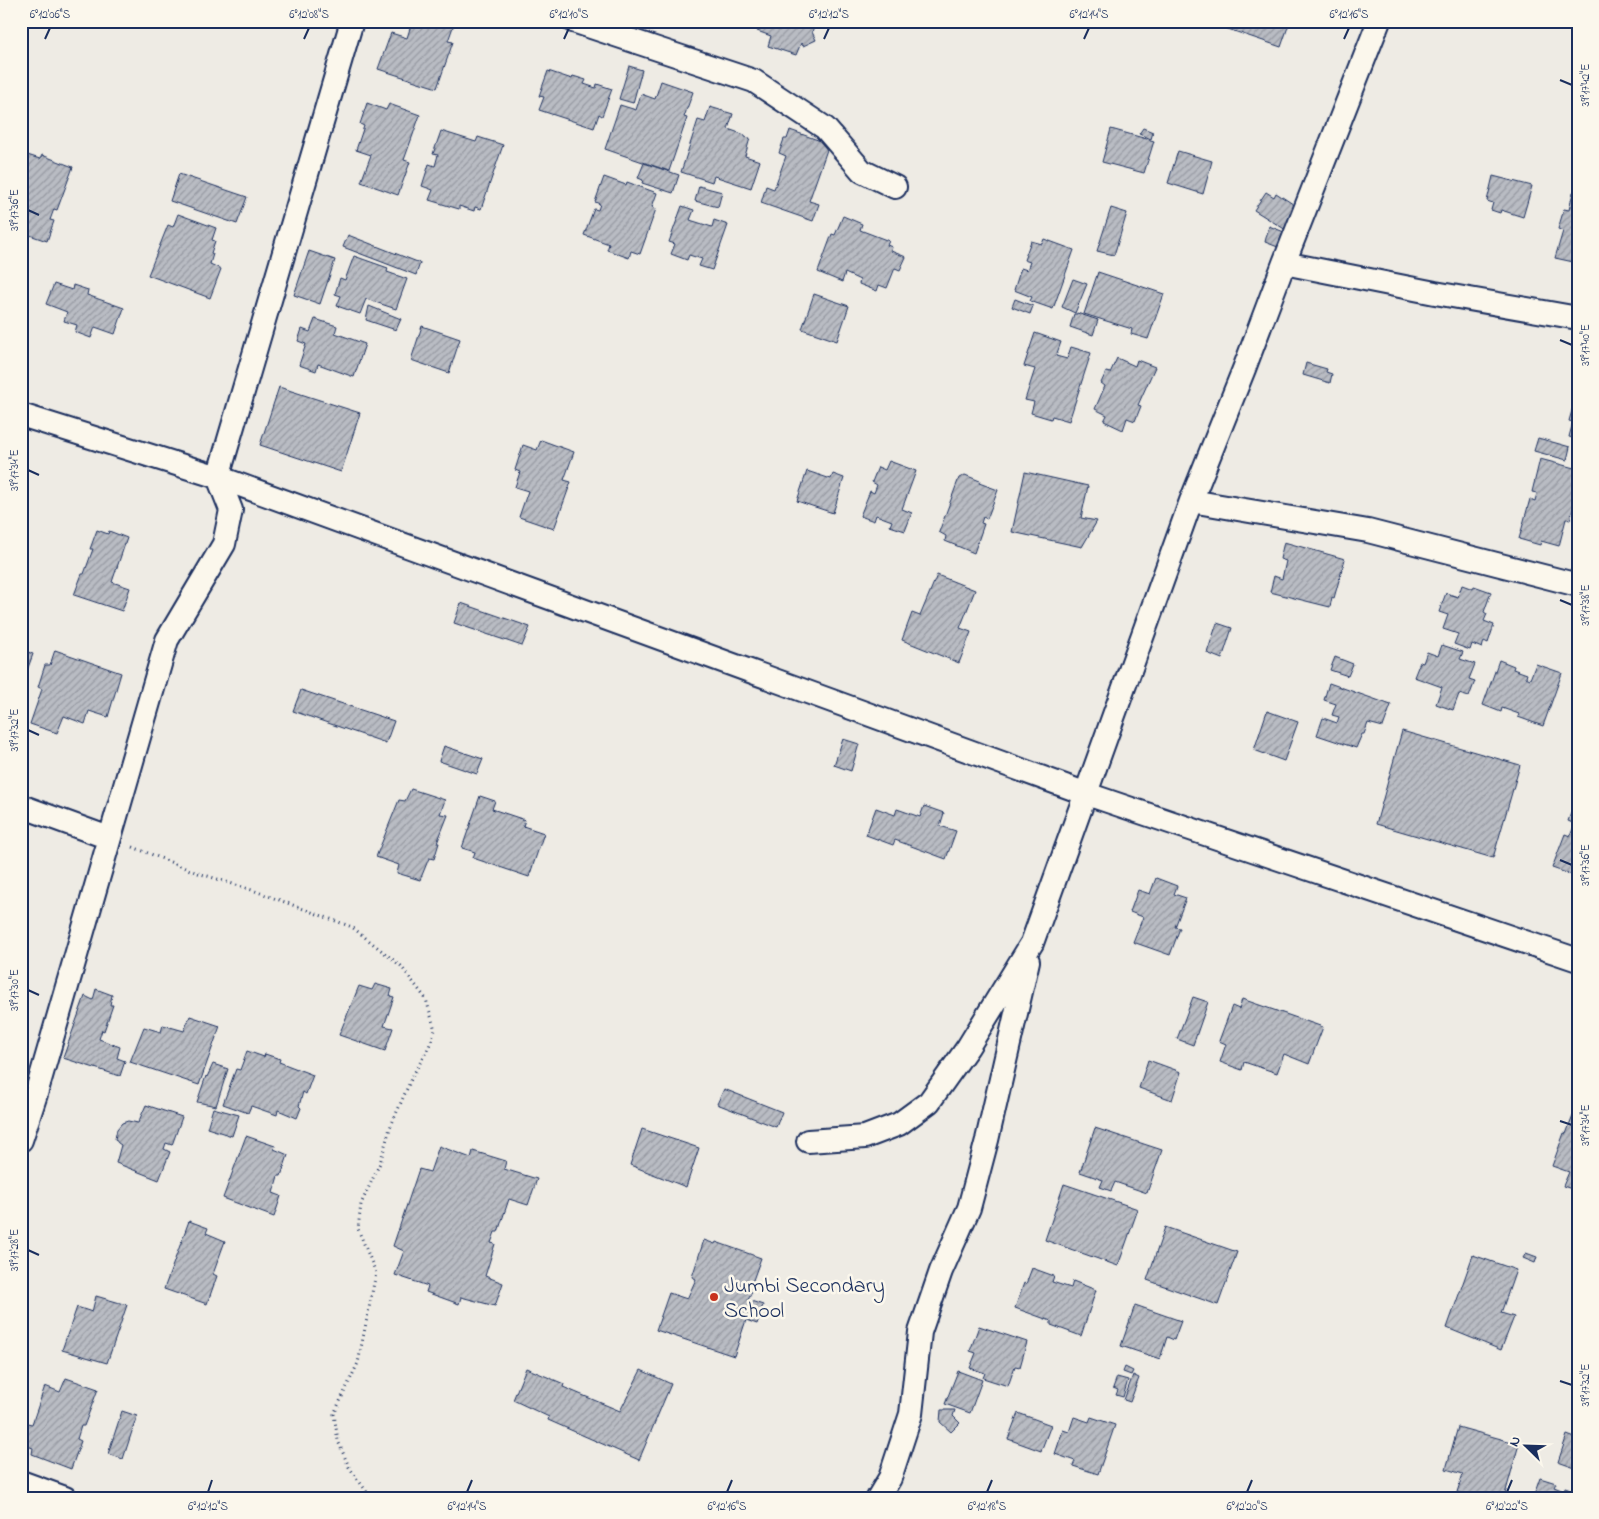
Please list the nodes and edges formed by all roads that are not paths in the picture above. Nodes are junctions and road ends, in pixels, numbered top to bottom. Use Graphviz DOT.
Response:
graph roads {
  1 [pos="352,21"];
  2 [pos="573,21"];
  3 [pos="1378,21"];
  4 [pos="628,30"];
  5 [pos="895,187"];
  6 [pos="1284,263"];
  7 [pos="1578,318"];
  8 [pos="21,415"];
  9 [pos="218,477"];
  10 [pos="1191,501"];
  11 [pos="1578,585"];
  12 [pos="1086,794"];
  13 [pos="21,806"];
  14 [pos="109,838"];
  15 [pos="1032,944"];
  16 [pos="1578,960"];
  17 [pos="21,1140"];
  18 [pos="808,1141"];
  19 [pos="21,1482"];
  20 [pos="65,1498"];
  21 [pos="878,1498"];
  1 -- 9 [label="street"];
  2 -- 4 [label="street"];
  3 -- 6 [label="street"];
  4 -- 5 [label="street"];
  6 -- 7 [label="street"];
  6 -- 10 [label="street"];
  8 -- 9 [label="street"];
  9 -- 12 [label="street"];
  9 -- 14 [label="street"];
  10 -- 11 [label="street"];
  10 -- 12 [label="street"];
  12 -- 15 [label="street"];
  12 -- 16 [label="street"];
  13 -- 14 [label="street"];
  14 -- 17 [label="street"];
  15 -- 18 [label="street"];
  15 -- 21 [label="street"];
  19 -- 20 [label="street"];
}
